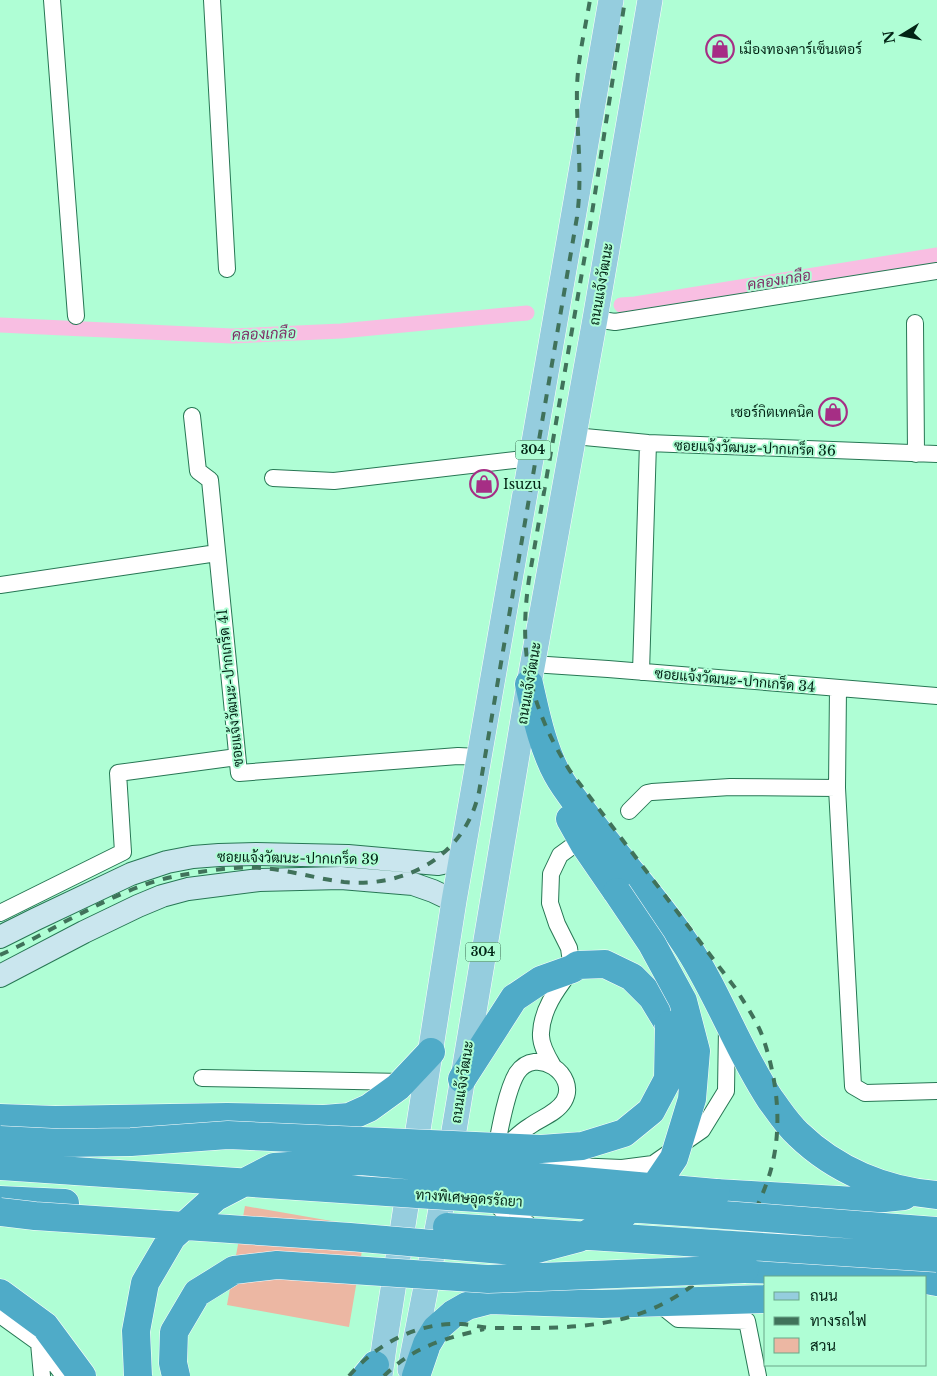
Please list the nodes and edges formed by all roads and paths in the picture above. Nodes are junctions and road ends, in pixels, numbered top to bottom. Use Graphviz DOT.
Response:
graph roads {
  1 [pos="52,0"];
  2 [pos="212,0"];
  3 [pos="611,0"];
  4 [pos="650,0"];
  5 [pos="227,269"];
  6 [pos="937,271"];
  7 [pos="76,316"];
  8 [pos="595,319"];
  9 [pos="915,323"];
  10 [pos="192,416"];
  11 [pos="574,436"];
  12 [pos="648,443"];
  13 [pos="916,454"];
  14 [pos="937,454"];
  15 [pos="532,458"];
  16 [pos="273,478"];
  17 [pos="217,553"];
  18 [pos="0,585"];
  19 [pos="640,672"];
  20 [pos="530,674"];
  21 [pos="838,688"];
  22 [pos="937,696"];
  23 [pos="237,757"];
  24 [pos="480,757"];
  25 [pos="558,775"];
  26 [pos="836,788"];
  27 [pos="629,811"];
  28 [pos="584,844"];
  29 [pos="207,856"];
  30 [pos="462,859"];
  31 [pos="212,886"];
  32 [pos="454,901"];
  33 [pos="0,913"];
  34 [pos="0,938"];
  35 [pos="572,969"];
  36 [pos="0,976"];
  37 [pos="727,1021"];
  38 [pos="431,1052"];
  39 [pos="553,1066"];
  40 [pos="202,1078"];
  41 [pos="462,1079"];
  42 [pos="403,1082"];
  43 [pos="937,1091"];
  44 [pos="0,1118"];
  45 [pos="0,1140"];
  46 [pos="494,1165"];
  47 [pos="0,1166"];
  48 [pos="929,1195"];
  49 [pos="0,1200"];
  50 [pos="0,1212"];
  51 [pos="494,1217"];
  52 [pos="439,1220"];
  53 [pos="937,1231"];
  54 [pos="770,1240"];
  55 [pos="937,1258"];
  56 [pos="873,1273"];
  57 [pos="888,1276"];
  58 [pos="0,1293"];
  59 [pos="764,1299"];
  60 [pos="490,1300"];
  61 [pos="658,1302"];
  62 [pos="0,1315"];
  63 [pos="39,1344"];
  64 [pos="373,1373"];
  65 [pos="411,1373"];
  66 [pos="42,1376"];
  67 [pos="64,1376"];
  68 [pos="82,1376"];
  69 [pos="138,1376"];
  70 [pos="176,1376"];
  71 [pos="758,1376"];
  1 -- 7 [label="street"];
  2 -- 5 [label="street"];
  3 -- 15 [label="main road, 304"];
  4 -- 8 [label="main road, ถนนแจ้งวัฒนะ / 304"];
  6 -- 8 [label="street"];
  8 -- 11 [label="main road, ถนนแจ้งวัฒนะ / 304"];
  9 -- 13 [label="street"];
  10 -- 17 [label="street, ซอยแจ้งวัฒนะ-ปากเกร็ด 41"];
  11 -- 12 [label="street, ซอยแจ้งวัฒนะ-ปากเกร็ด 36"];
  11 -- 20 [label="main road, ถนนแจ้งวัฒนะ / 304"];
  12 -- 13 [label="street, ซอยแจ้งวัฒนะ-ปากเกร็ด 36"];
  12 -- 19 [label="street"];
  13 -- 14 [label="street, ซอยแจ้งวัฒนะ-ปากเกร็ด 36"];
  15 -- 16 [label="street"];
  15 -- 24 [label="main road, 304"];
  17 -- 18 [label="street"];
  17 -- 23 [label="street, ซอยแจ้งวัฒนะ-ปากเกร็ด 41"];
  19 -- 20 [label="street, ซอยแจ้งวัฒนะ-ปากเกร็ด 34"];
  19 -- 21 [label="street, ซอยแจ้งวัฒนะ-ปากเกร็ด 34"];
  20 -- 25 [label="highway"];
  20 -- 41 [label="main road, ถนนแจ้งวัฒนะ / 304"];
  21 -- 22 [label="street, ซอยแจ้งวัฒนะ-ปากเกร็ด 34"];
  21 -- 26 [label="street"];
  23 -- 24 [label="street, ซอยแจ้งวัฒนะ-ปากเกร็ด 41"];
  23 -- 33 [label="street"];
  24 -- 30 [label="main road, 304"];
  25 -- 28 [label="highway"];
  25 -- 37 [label="highway"];
  26 -- 27 [label="street"];
  26 -- 43 [label="street"];
  28 -- 35 [label="street"];
  28 -- 50 [label="highway, bridge"];
  29 -- 30 [label="main road, ซอยแจ้งวัฒนะ-ปากเกร็ด 39"];
  29 -- 31 [label="main road"];
  29 -- 34 [label="main road, ซอยแจ้งวัฒนะ-ปากเกร็ด 39"];
  30 -- 32 [label="main road, 304"];
  31 -- 32 [label="main road, ซอยแจ้งวัฒนะ-ปากเกร็ด 39"];
  31 -- 36 [label="main road, ซอยแจ้งวัฒนะ-ปากเกร็ด 39"];
  32 -- 38 [label="main road, 304"];
  35 -- 39 [label="street"];
  35 -- 41 [label="highway"];
  35 -- 45 [label="highway, bridge"];
  37 -- 48 [label="highway"];
  37 -- 51 [label="street"];
  38 -- 42 [label="highway"];
  38 -- 64 [label="main road, 304"];
  39 -- 46 [label="street"];
  39 -- 46 [label="street"];
  40 -- 42 [label="street"];
  41 -- 52 [label="main road, ถนนแจ้งวัฒนะ / 304"];
  42 -- 44 [label="highway"];
  46 -- 51 [label="street"];
  47 -- 53 [label="highway, ทางพิเศษอุดรรัถยา, bridge"];
  48 -- 54 [label="street"];
  48 -- 69 [label="highway, bridge"];
  49 -- 55 [label="highway, bridge"];
  51 -- 52 [label="street"];
  51 -- 54 [label="street"];
  51 -- 60 [label="street"];
  52 -- 65 [label="main road, ถนนแจ้งวัฒนะ / 304"];
  54 -- 56 [label="street"];
  56 -- 57 [label="highway"];
  56 -- 70 [label="highway, bridge"];
  58 -- 68 [label="highway"];
  59 -- 61 [label="highway"];
  60 -- 61 [label="highway"];
  60 -- 65 [label="highway"];
  61 -- 71 [label="street"];
  62 -- 63 [label="street"];
  63 -- 66 [label="street"];
  63 -- 67 [label="street"];
}
